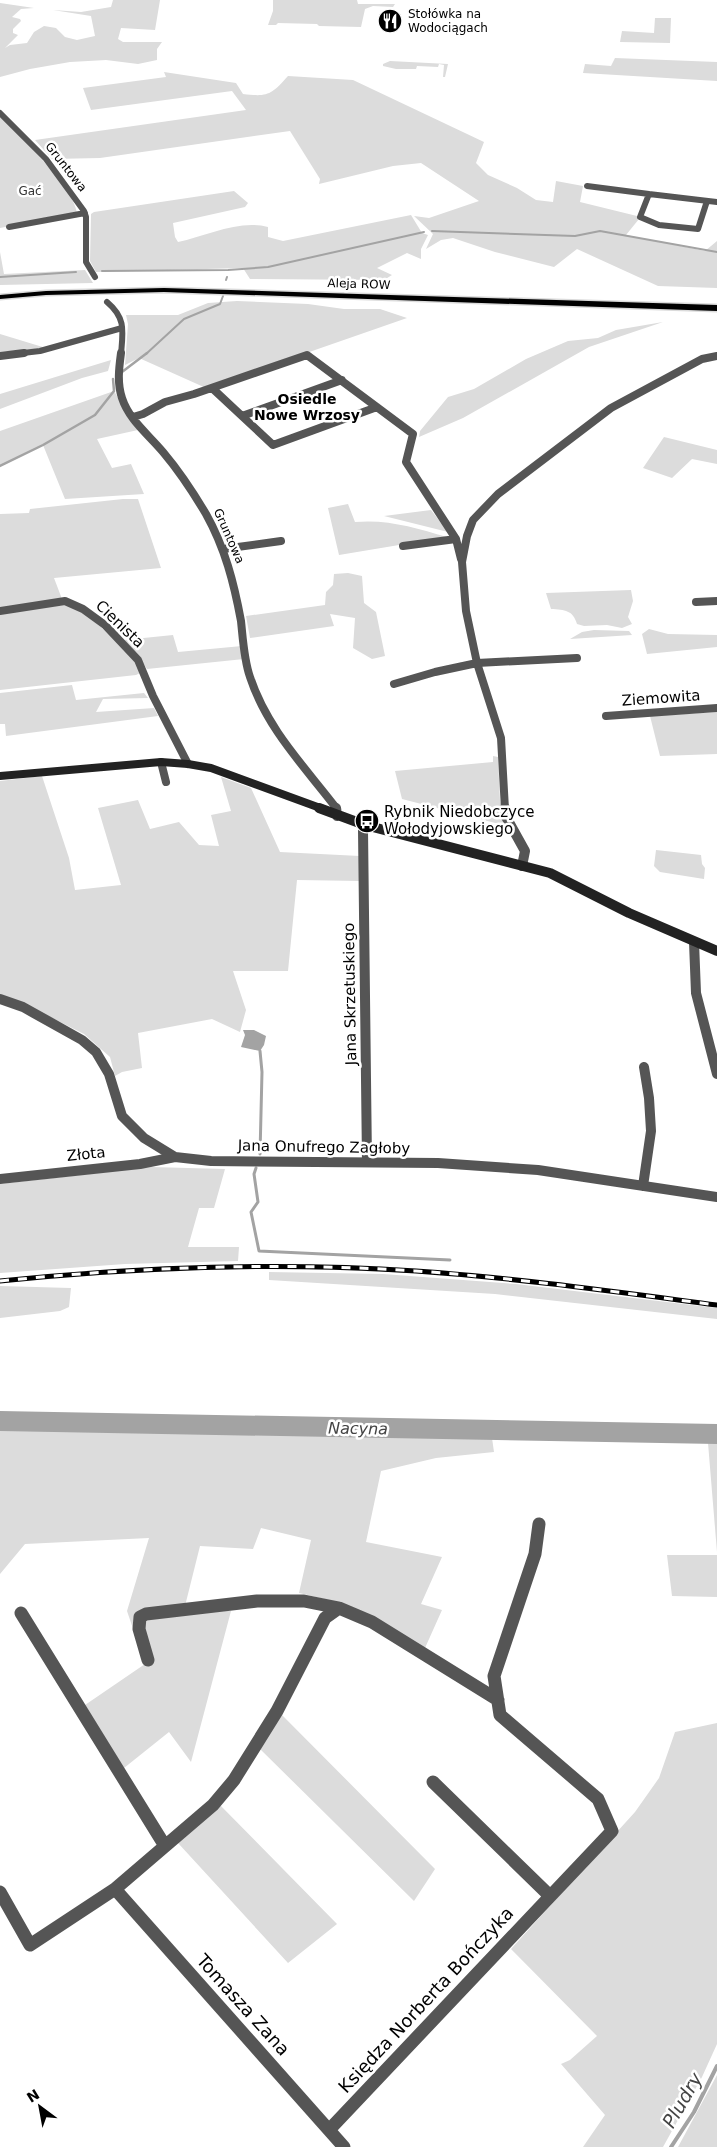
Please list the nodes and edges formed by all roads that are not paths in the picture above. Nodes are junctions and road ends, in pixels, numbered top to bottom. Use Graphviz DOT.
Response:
graph roads {
  1 [pos="0,113"];
  2 [pos="586,186"];
  3 [pos="649,194"];
  4 [pos="707,201"];
  5 [pos="717,202"];
  6 [pos="85,213"];
  7 [pos="9,227"];
  8 [pos="95,277"];
  9 [pos="0,291"];
  10 [pos="0,297"];
  11 [pos="107,302"];
  12 [pos="717,302"];
  13 [pos="717,308"];
  14 [pos="122,328"];
  15 [pos="0,356"];
  16 [pos="717,356"];
  17 [pos="342,380"];
  18 [pos="212,388"];
  19 [pos="377,407"];
  20 [pos="242,416"];
  21 [pos="133,417"];
  22 [pos="456,539"];
  23 [pos="280,542"];
  24 [pos="403,546"];
  25 [pos="223,549"];
  26 [pos="462,562"];
  27 [pos="717,601"];
  28 [pos="696,602"];
  29 [pos="0,611"];
  30 [pos="577,658"];
  31 [pos="477,663"];
  32 [pos="394,684"];
  33 [pos="717,708"];
  34 [pos="606,716"];
  35 [pos="161,762"];
  36 [pos="188,764"];
  37 [pos="0,776"];
  38 [pos="166,782"];
  39 [pos="337,816"];
  40 [pos="365,825"];
  41 [pos="522,866"];
  42 [pos="694,942"];
  43 [pos="717,951"];
  44 [pos="0,999"];
  45 [pos="644,1067"];
  46 [pos="717,1074"];
  47 [pos="175,1157"];
  48 [pos="367,1162"];
  49 [pos="0,1179"];
  50 [pos="643,1186"];
  51 [pos="717,1194"];
  52 [pos="539,1524"];
  53 [pos="338,1608"];
  54 [pos="21,1613"];
  55 [pos="148,1660"];
  56 [pos="498,1700"];
  57 [pos="433,1782"];
  58 [pos="165,1846"];
  59 [pos="115,1889"];
  60 [pos="0,1892"];
  61 [pos="550,1896"];
  62 [pos="329,2130"];
  63 [pos="344,2147"];
  1 -- 6 [label="street, Gruntowa"];
  2 -- 3 [label="street"];
  3 -- 4 [label="street"];
  3 -- 4 [label="street"];
  4 -- 5 [label="street"];
  6 -- 7 [label="street"];
  6 -- 8 [label="street, Gruntowa"];
  9 -- 12 [label="main road, Aleja ROW"];
  10 -- 13 [label="main road, Aleja ROW"];
  11 -- 14 [label="street, Gruntowa"];
  14 -- 15 [label="street"];
  14 -- 21 [label="street, Gruntowa"];
  16 -- 26 [label="street"];
  17 -- 18 [label="street"];
  17 -- 19 [label="street"];
  17 -- 20 [label="street"];
  18 -- 20 [label="street"];
  18 -- 21 [label="street"];
  19 -- 20 [label="street"];
  19 -- 22 [label="street"];
  21 -- 25 [label="street, Gruntowa"];
  22 -- 24 [label="street"];
  22 -- 26 [label="street"];
  23 -- 25 [label="street"];
  25 -- 39 [label="street, Gruntowa"];
  26 -- 31 [label="street"];
  27 -- 28 [label="street"];
  29 -- 36 [label="street, Cienista"];
  30 -- 31 [label="street"];
  31 -- 32 [label="street"];
  31 -- 41 [label="street"];
  33 -- 34 [label="street, Ziemowita"];
  35 -- 36 [label="street"];
  35 -- 37 [label="street"];
  35 -- 38 [label="street"];
  36 -- 39 [label="street"];
  39 -- 40 [label="street"];
  40 -- 41 [label="street"];
  40 -- 48 [label="street, Jana Skrzetuskiego"];
  41 -- 42 [label="street"];
  42 -- 43 [label="street"];
  42 -- 46 [label="street"];
  44 -- 47 [label="street, Jana Onufrego Zagłoby"];
  45 -- 50 [label="street"];
  47 -- 48 [label="street, Jana Onufrego Zagłoby"];
  47 -- 49 [label="street, Złota"];
  48 -- 50 [label="street, Jana Onufrego Zagłoby"];
  50 -- 51 [label="street, Jana Onufrego Zagłoby"];
  52 -- 56 [label="street, Księdza Norberta Bończyka"];
  53 -- 55 [label="street"];
  53 -- 56 [label="street"];
  53 -- 58 [label="street"];
  54 -- 58 [label="street"];
  56 -- 61 [label="street, Księdza Norberta Bończyka"];
  57 -- 61 [label="street"];
  58 -- 59 [label="street"];
  59 -- 60 [label="street"];
  59 -- 62 [label="street, Tomasza Zana"];
  61 -- 62 [label="street, Księdza Norberta Bończyka"];
  62 -- 63 [label="street, Tomasza Zana"];
}
